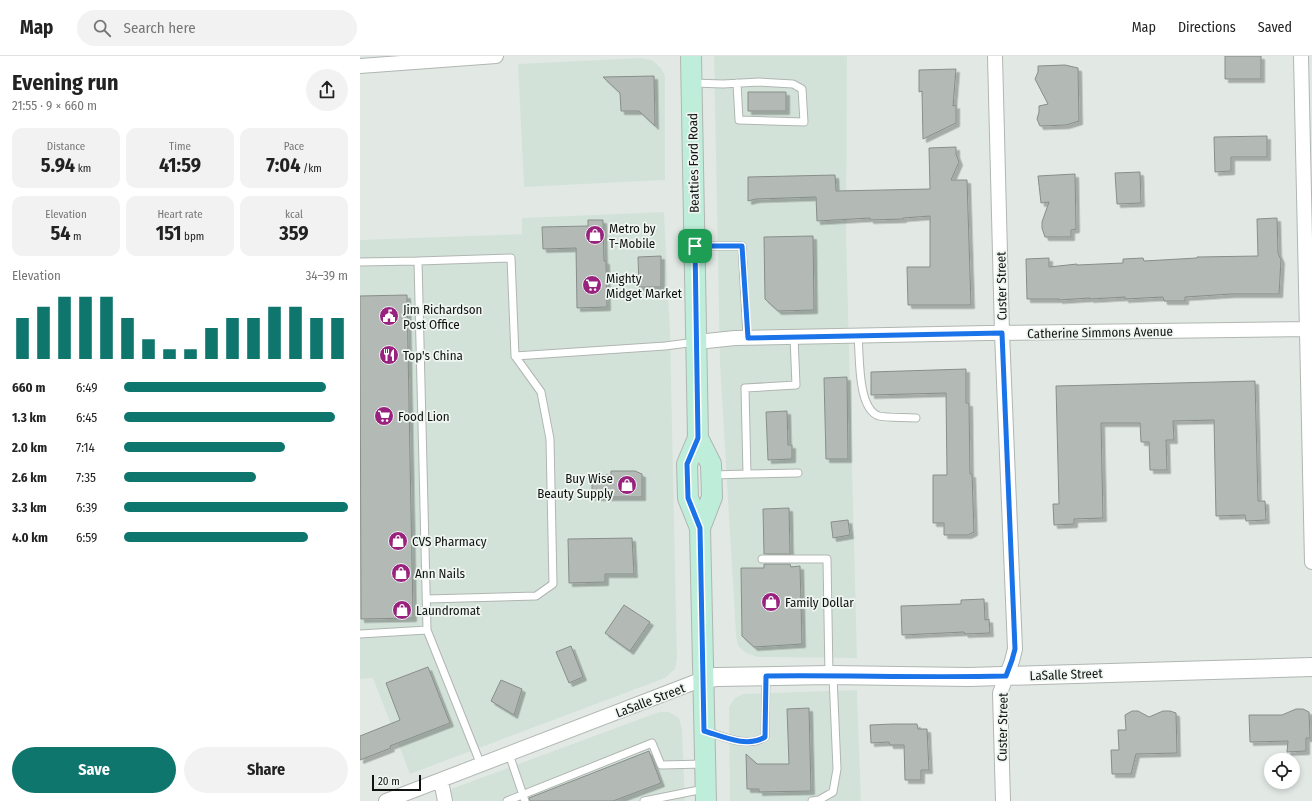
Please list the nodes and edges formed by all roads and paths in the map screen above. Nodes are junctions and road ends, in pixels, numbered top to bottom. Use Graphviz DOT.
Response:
graph roads {
  1 [pos="496,56"];
  2 [pos="690,56"];
  3 [pos="995,56"];
  4 [pos="1301,56"];
  5 [pos="360,66"];
  6 [pos="691,83"];
  7 [pos="737,83"];
  8 [pos="695,246"];
  9 [pos="418,261"];
  10 [pos="360,262"];
  11 [pos="1310,330"];
  12 [pos="1002,333"];
  13 [pos="858,336"];
  14 [pos="794,337"];
  15 [pos="748,338"];
  16 [pos="696,342"];
  17 [pos="514,356"];
  18 [pos="916,418"];
  19 [pos="698,438"];
  20 [pos="798,473"];
  21 [pos="747,474"];
  22 [pos="711,475"];
  23 [pos="700,528"];
  24 [pos="762,559"];
  25 [pos="1312,562"];
  26 [pos="427,599"];
  27 [pos="427,630"];
  28 [pos="360,634"];
  29 [pos="1312,667"];
  30 [pos="831,675"];
  31 [pos="766,676"];
  32 [pos="1006,676"];
  33 [pos="704,679"];
  34 [pos="704,731"];
  35 [pos="509,754"];
  36 [pos="706,764"];
  37 [pos="481,765"];
  38 [pos="441,781"];
  39 [pos="706,795"];
  40 [pos="524,798"];
  41 [pos="667,799"];
  42 [pos="386,801"];
  43 [pos="445,801"];
  44 [pos="507,801"];
  45 [pos="644,801"];
  46 [pos="812,801"];
  47 [pos="1002,801"];
  1 -- 5 [label="street"];
  2 -- 6 [label="main road, Beatties Ford Road"];
  3 -- 12 [label="street, Custer Street"];
  4 -- 11 [label="street"];
  6 -- 7 [label="lane"];
  6 -- 8 [label="main road, Beatties Ford Road"];
  7 -- 7 [label="lane"];
  8 -- 15 [label="lane"];
  8 -- 16 [label="main road, Beatties Ford Road"];
  9 -- 10 [label="lane"];
  9 -- 17 [label="lane"];
  9 -- 26 [label="lane"];
  11 -- 12 [label="street, Catherine Simmons Avenue"];
  11 -- 25 [label="street"];
  12 -- 13 [label="street, Catherine Simmons Avenue"];
  12 -- 32 [label="street, Custer Street"];
  13 -- 14 [label="street, Catherine Simmons Avenue"];
  13 -- 18 [label="lane"];
  14 -- 15 [label="street, Catherine Simmons Avenue"];
  14 -- 21 [label="lane"];
  15 -- 16 [label="street, Catherine Simmons Avenue"];
  16 -- 17 [label="lane"];
  16 -- 19 [label="main road, Beatties Ford Road"];
  17 -- 26 [label="lane"];
  19 -- 22 [label="main road, Beatties Ford Road"];
  19 -- 23 [label="main road, Beatties Ford Road"];
  20 -- 21 [label="lane"];
  21 -- 22 [label="lane"];
  22 -- 23 [label="main road, Beatties Ford Road"];
  23 -- 33 [label="main road, Beatties Ford Road"];
  24 -- 30 [label="lane"];
  26 -- 27 [label="lane"];
  27 -- 28 [label="lane"];
  27 -- 37 [label="lane"];
  29 -- 32 [label="street, LaSalle Street"];
  30 -- 31 [label="street, LaSalle Street"];
  30 -- 32 [label="street, LaSalle Street"];
  30 -- 46 [label="lane"];
  31 -- 33 [label="street, LaSalle Street"];
  31 -- 34 [label="lane"];
  32 -- 47 [label="street, Custer Street"];
  33 -- 34 [label="main road, Beatties Ford Road"];
  33 -- 35 [label="street, LaSalle Street"];
  34 -- 36 [label="main road, Beatties Ford Road"];
  35 -- 37 [label="street, LaSalle Street"];
  35 -- 40 [label="lane"];
  36 -- 39 [label="main road, Beatties Ford Road"];
  36 -- 40 [label="lane"];
  37 -- 38 [label="street, LaSalle Street"];
  38 -- 42 [label="street, LaSalle Street"];
  38 -- 43 [label="street"];
  39 -- 41 [label="lane"];
  40 -- 44 [label="lane"];
  41 -- 45 [label="lane"];
}
